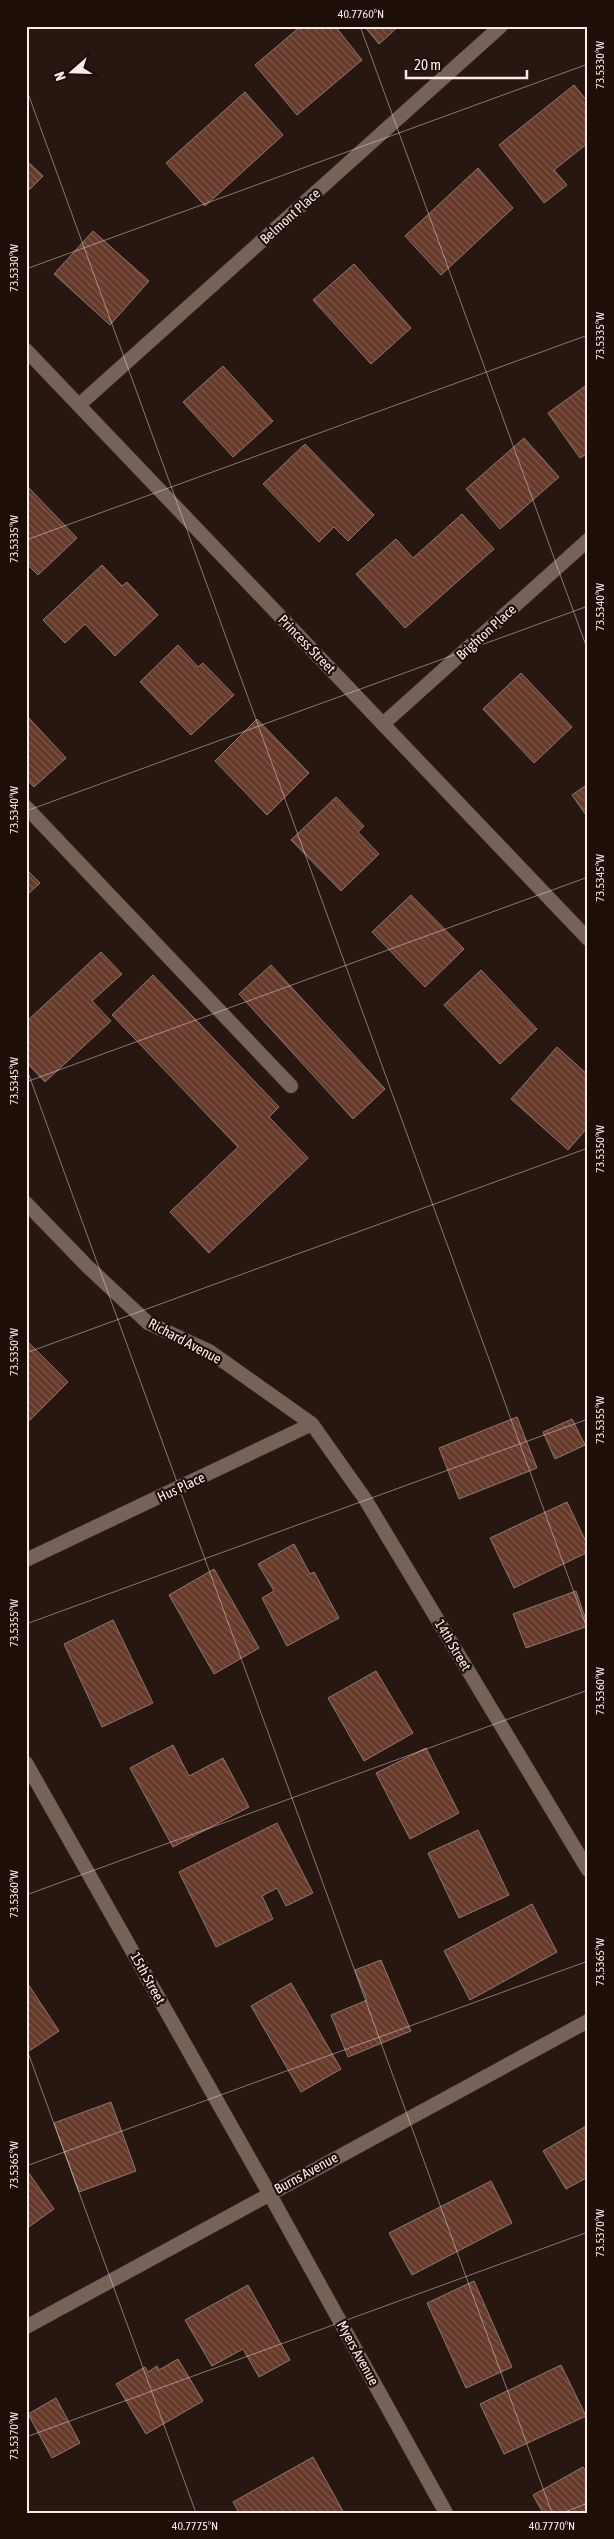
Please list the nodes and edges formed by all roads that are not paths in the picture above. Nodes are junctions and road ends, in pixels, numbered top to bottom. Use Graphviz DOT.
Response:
graph roads {
  1 [pos="501,26"];
  2 [pos="26,350"];
  3 [pos="79,405"];
  4 [pos="588,540"];
  5 [pos="383,724"];
  6 [pos="26,807"];
  7 [pos="588,939"];
  8 [pos="291,1086"];
  9 [pos="26,1203"];
  10 [pos="312,1424"];
  11 [pos="26,1560"];
  12 [pos="26,1763"];
  13 [pos="588,1870"];
  14 [pos="588,2021"];
  15 [pos="269,2193"];
  16 [pos="26,2327"];
  17 [pos="446,2513"];
  1 -- 3 [label="street, Belmont Place"];
  2 -- 3 [label="street, Princess Street"];
  3 -- 5 [label="street, Princess Street"];
  4 -- 5 [label="street, Brighton Place"];
  5 -- 7 [label="street, Princess Street"];
  6 -- 8 [label="street"];
  9 -- 10 [label="street, Richard Avenue"];
  10 -- 11 [label="street, Hus Place"];
  10 -- 13 [label="street, 14th Street"];
  12 -- 15 [label="street, 15th Street"];
  14 -- 15 [label="street, Burns Avenue"];
  15 -- 16 [label="street, Burns Avenue"];
  15 -- 17 [label="street, Myers Avenue"];
}
